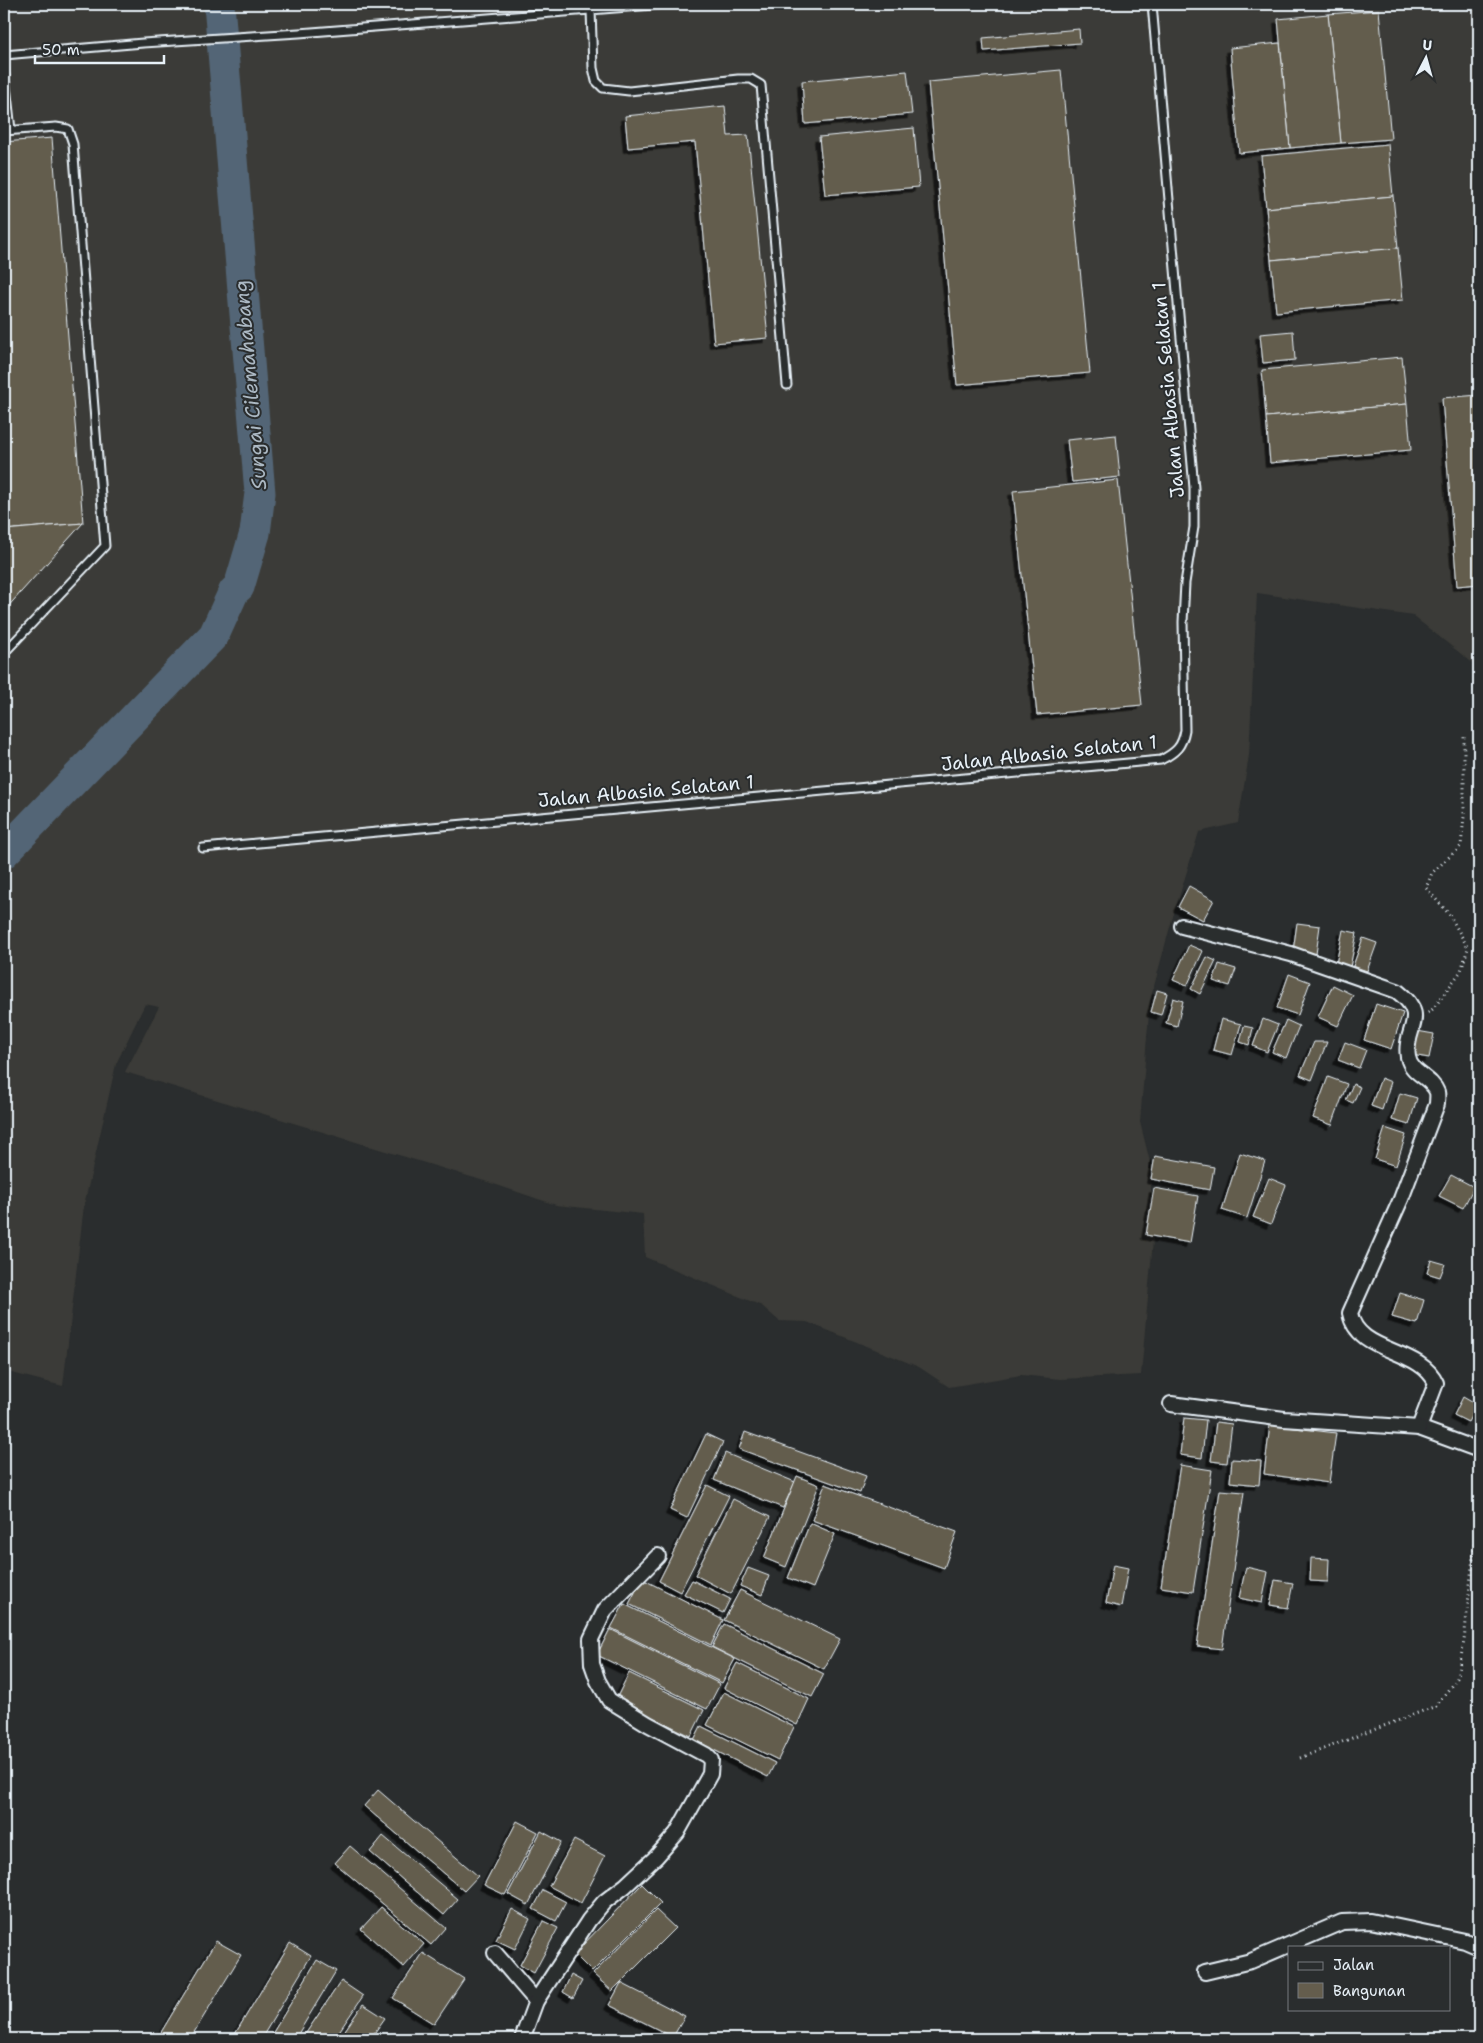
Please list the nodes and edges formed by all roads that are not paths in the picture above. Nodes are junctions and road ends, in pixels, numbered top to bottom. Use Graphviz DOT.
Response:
graph roads {
  1 [pos="666,4"];
  2 [pos="1152,4"];
  3 [pos="591,10"];
  4 [pos="4,55"];
  5 [pos="4,68"];
  6 [pos="8,131"];
  7 [pos="787,385"];
  8 [pos="4,653"];
  9 [pos="203,848"];
  10 [pos="1182,926"];
  11 [pos="1172,1404"];
  12 [pos="1419,1428"];
  13 [pos="1479,1450"];
  14 [pos="658,1556"];
  15 [pos="1479,1947"];
  16 [pos="495,1953"];
  17 [pos="1206,1972"];
  18 [pos="536,2001"];
  19 [pos="522,2039"];
  1 -- 3 [label="lane"];
  2 -- 9 [label="lane, Jalan Albasia Selatan 1"];
  3 -- 4 [label="lane"];
  3 -- 7 [label="lane"];
  5 -- 6 [label="lane"];
  6 -- 8 [label="lane"];
  10 -- 12 [label="street"];
  11 -- 12 [label="street"];
  12 -- 13 [label="street"];
  14 -- 18 [label="street"];
  15 -- 17 [label="street"];
  16 -- 18 [label="street"];
  18 -- 19 [label="street"];
}
